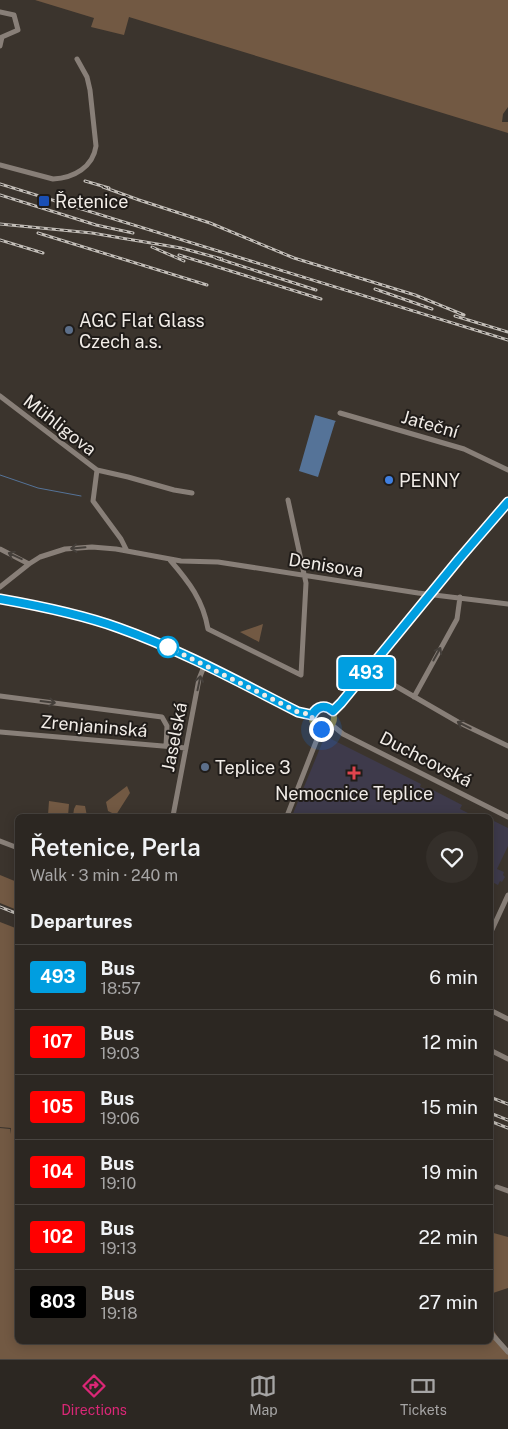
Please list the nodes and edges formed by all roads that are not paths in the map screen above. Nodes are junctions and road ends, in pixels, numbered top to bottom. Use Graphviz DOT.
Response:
graph roads {
  1 [pos="0,12"];
  2 [pos="1,36"];
  3 [pos="0,46"];
  4 [pos="77,59"];
  5 [pos="0,165"];
  6 [pos="0,396"];
  7 [pos="340,414"];
  8 [pos="97,470"];
  9 [pos="508,470"];
  10 [pos="192,493"];
  11 [pos="288,500"];
  12 [pos="508,502"];
  13 [pos="0,549"];
  14 [pos="127,551"];
  15 [pos="170,560"];
  16 [pos="29,564"];
  17 [pos="304,576"];
  18 [pos="0,587"];
  19 [pos="430,594"];
  20 [pos="460,597"];
  21 [pos="0,599"];
  22 [pos="508,604"];
  23 [pos="205,664"];
  24 [pos="368,670"];
  25 [pos="0,696"];
  26 [pos="414,697"];
  27 [pos="333,711"];
  28 [pos="312,715"];
  29 [pos="332,726"];
  30 [pos="321,729"];
  31 [pos="0,732"];
  32 [pos="166,746"];
  33 [pos="508,746"];
  34 [pos="186,748"];
  35 [pos="173,814"];
  36 [pos="288,814"];
  37 [pos="508,817"];
  38 [pos="0,841"];
  39 [pos="15,847"];
  40 [pos="508,895"];
  41 [pos="493,928"];
  42 [pos="493,1012"];
  43 [pos="508,1019"];
  44 [pos="493,1052"];
  45 [pos="508,1059"];
  46 [pos="497,1187"];
  47 [pos="508,1191"];
  48 [pos="493,1335"];
  49 [pos="508,1352"];
  1 -- 2 [label="street"];
  2 -- 3 [label="street"];
  4 -- 5 [label="street"];
  6 -- 8 [label="street, Mühligova"];
  7 -- 9 [label="street, Jateční"];
  8 -- 10 [label="street, Mühligova"];
  8 -- 14 [label="street"];
  11 -- 17 [label="street"];
  12 -- 19 [label="main road"];
  16 -- 13 [label="street, one-way"];
  14 -- 15 [label="street, Denisova"];
  14 -- 16 [label="street, Denisova, one-way"];
  15 -- 17 [label="street, Denisova"];
  15 -- 17 [label="street"];
  16 -- 18 [label="street, Denisova"];
  17 -- 19 [label="street, Denisova"];
  19 -- 20 [label="street, Denisova"];
  19 -- 24 [label="main road"];
  20 -- 22 [label="street, Denisova"];
  26 -- 20 [label="street, one-way"];
  21 -- 23 [label="main road"];
  23 -- 28 [label="main road"];
  34 -- 23 [label="street, Jaselská, one-way"];
  24 -- 26 [label="street"];
  24 -- 27 [label="main road"];
  25 -- 32 [label="street, one-way"];
  33 -- 26 [label="street, one-way"];
  27 -- 28 [label="main road"];
  27 -- 29 [label="main road"];
  28 -- 30 [label="main road"];
  29 -- 30 [label="main road"];
  29 -- 37 [label="street, Duchcovská"];
  30 -- 36 [label="street"];
  31 -- 32 [label="street, Zrenjaninská"];
  32 -- 34 [label="street, Zrenjaninská"];
  34 -- 35 [label="street, Jaselská"];
  38 -- 39 [label="street"];
  40 -- 41 [label="street"];
  42 -- 43 [label="street"];
  44 -- 45 [label="street"];
  46 -- 47 [label="street"];
  48 -- 49 [label="street"];
}
